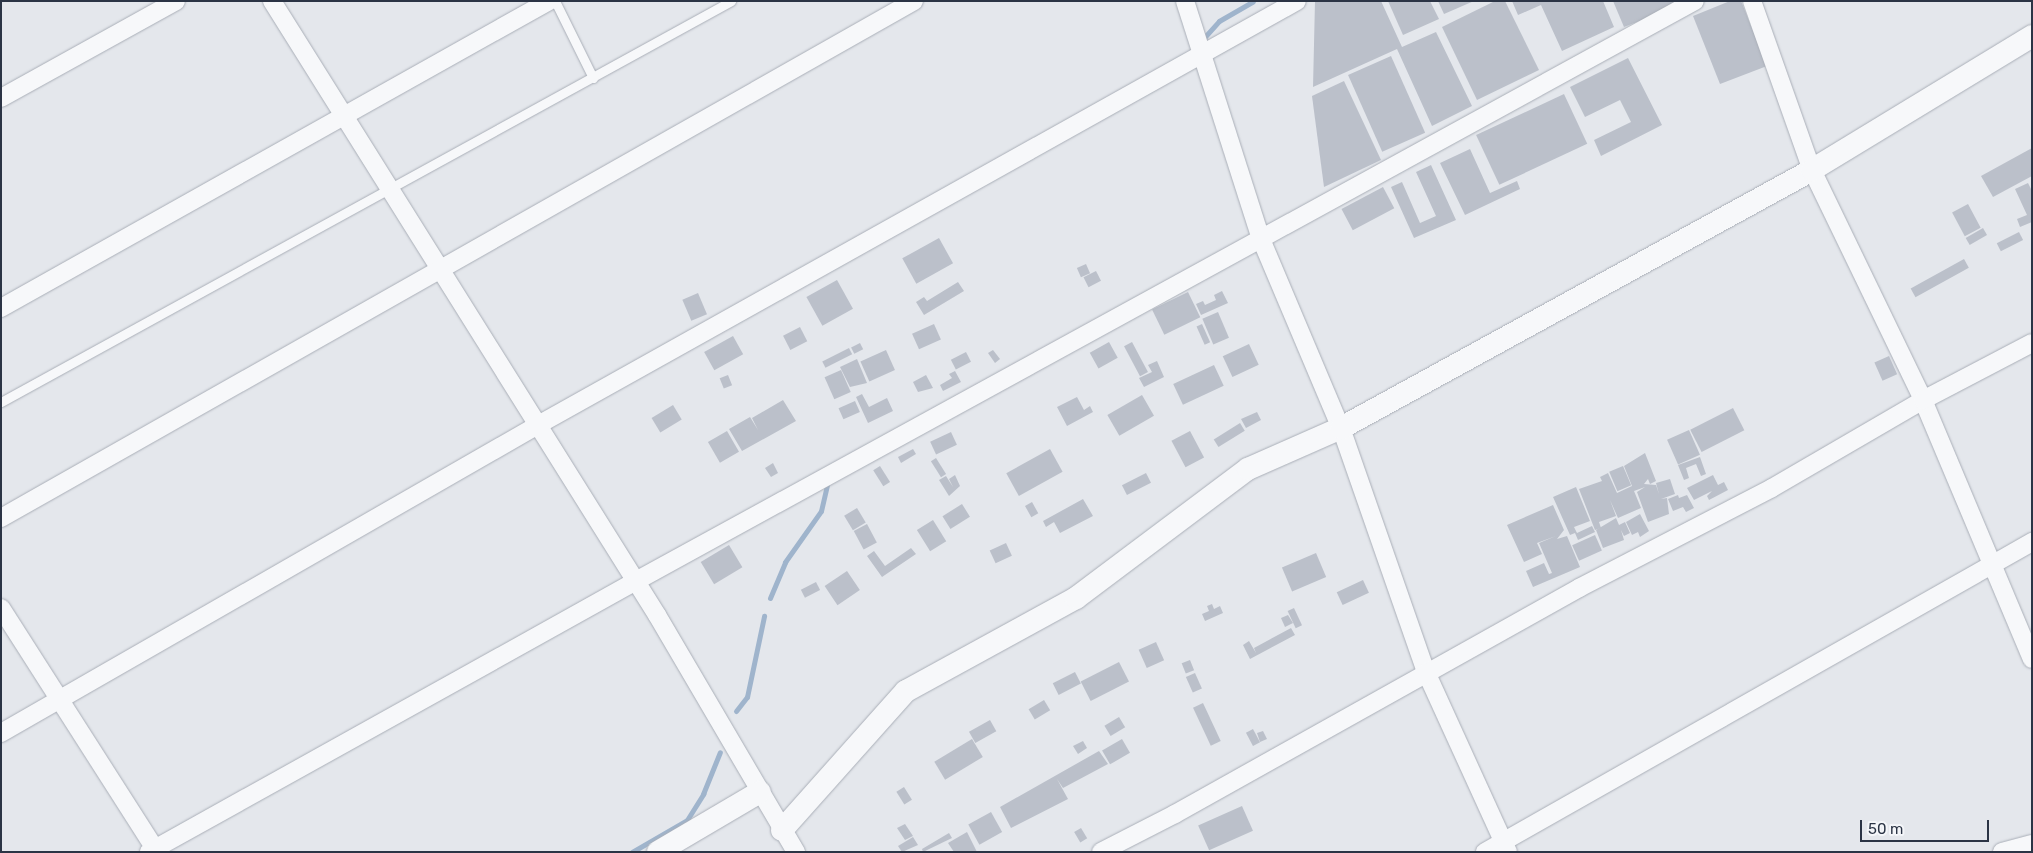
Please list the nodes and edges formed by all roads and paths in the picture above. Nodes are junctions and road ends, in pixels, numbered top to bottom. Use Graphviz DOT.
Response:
graph roads {
  1 [pos="176,1"];
  2 [pos="272,1"];
  3 [pos="549,1"];
  4 [pos="554,1"];
  5 [pos="731,1"];
  6 [pos="914,1"];
  7 [pos="1185,1"];
  8 [pos="1297,1"];
  9 [pos="1695,1"];
  10 [pos="1752,1"];
  11 [pos="2032,36"];
  12 [pos="1204,53"];
  13 [pos="592,78"];
  14 [pos="1,98"];
  15 [pos="345,117"];
  16 [pos="1812,170"];
  17 [pos="390,186"];
  18 [pos="1261,239"];
  19 [pos="442,271"];
  20 [pos="1,308"];
  21 [pos="2032,343"];
  22 [pos="1923,400"];
  23 [pos="1,402"];
  24 [pos="538,425"];
  25 [pos="1341,428"];
  26 [pos="1,518"];
  27 [pos="2032,542"];
  28 [pos="1993,564"];
  29 [pos="636,581"];
  30 [pos="1,608"];
  31 [pos="2032,659"];
  32 [pos="1426,672"];
  33 [pos="61,701"];
  34 [pos="1,733"];
  35 [pos="760,792"];
  36 [pos="782,830"];
  37 [pos="2032,844"];
  38 [pos="1506,846"];
  39 [pos="154,850"];
  40 [pos="658,852"];
  41 [pos="796,852"];
  42 [pos="1101,852"];
  43 [pos="1485,852"];
  44 [pos="2002,852"];
  1 -- 14 [label="street"];
  2 -- 15 [label="street"];
  3 -- 15 [label="street"];
  4 -- 13 [label="lane"];
  5 -- 13 [label="lane"];
  6 -- 19 [label="street"];
  7 -- 12 [label="street"];
  8 -- 12 [label="street"];
  9 -- 18 [label="street"];
  10 -- 16 [label="street"];
  11 -- 16 [label="street"];
  12 -- 18 [label="street"];
  12 -- 24 [label="street"];
  13 -- 17 [label="lane"];
  15 -- 17 [label="street"];
  15 -- 20 [label="street"];
  16 -- 22 [label="street"];
  16 -- 25 [label="street"];
  17 -- 19 [label="street"];
  17 -- 23 [label="lane"];
  18 -- 25 [label="street"];
  18 -- 29 [label="street"];
  19 -- 24 [label="street"];
  19 -- 26 [label="street"];
  21 -- 22 [label="street"];
  22 -- 28 [label="street"];
  22 -- 32 [label="street"];
  24 -- 29 [label="street"];
  24 -- 33 [label="street"];
  25 -- 32 [label="street"];
  25 -- 36 [label="street"];
  27 -- 28 [label="street"];
  28 -- 31 [label="street"];
  28 -- 38 [label="street"];
  29 -- 35 [label="street"];
  29 -- 39 [label="street"];
  30 -- 33 [label="street"];
  32 -- 38 [label="street"];
  32 -- 42 [label="street"];
  33 -- 34 [label="street"];
  33 -- 39 [label="street"];
  35 -- 36 [label="street"];
  35 -- 40 [label="street"];
  36 -- 41 [label="street"];
  37 -- 44 [label="street"];
  38 -- 43 [label="street"];
}
